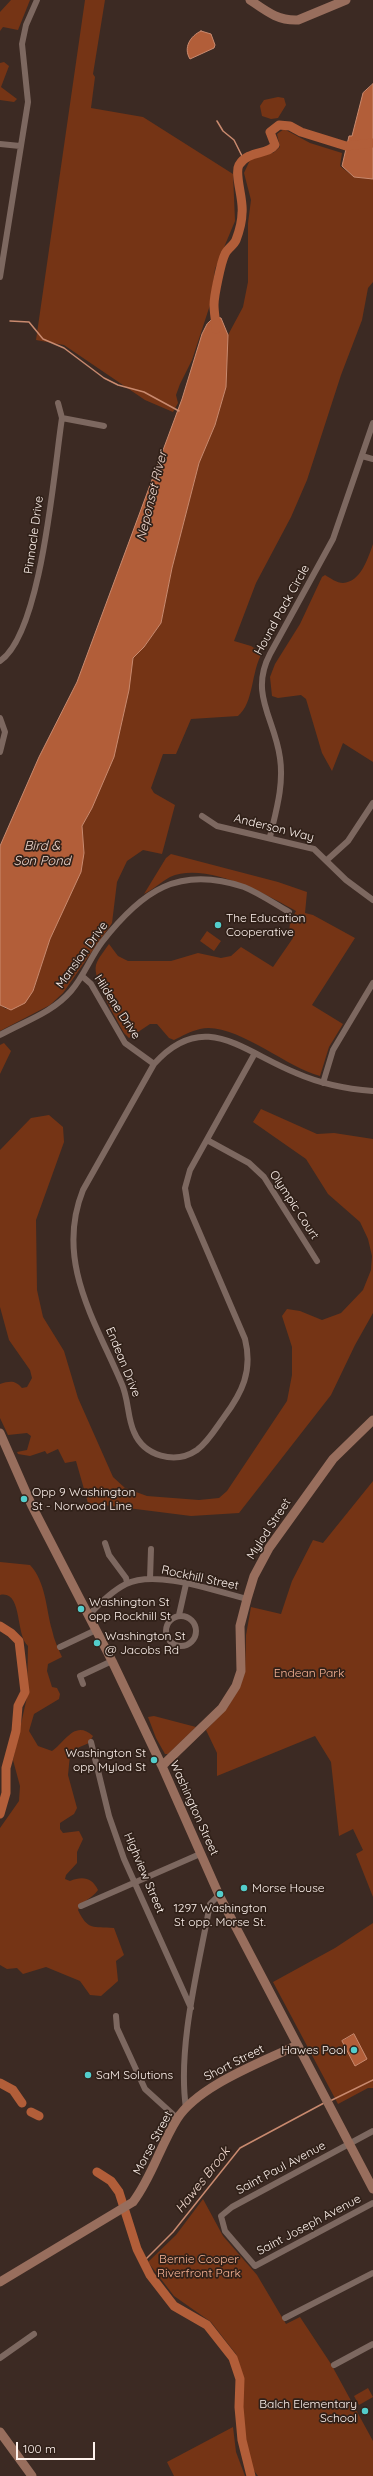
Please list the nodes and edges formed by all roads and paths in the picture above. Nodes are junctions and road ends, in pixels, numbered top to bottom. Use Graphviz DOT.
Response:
graph roads {
  1 [pos="37,0"];
  2 [pos="250,0"];
  3 [pos="346,0"];
  4 [pos="0,144"];
  5 [pos="20,146"];
  6 [pos="1,259"];
  7 [pos="0,277"];
  8 [pos="58,403"];
  9 [pos="62,418"];
  10 [pos="373,423"];
  11 [pos="104,426"];
  12 [pos="362,456"];
  13 [pos="373,459"];
  14 [pos="0,661"];
  15 [pos="0,718"];
  16 [pos="0,752"];
  17 [pos="373,803"];
  18 [pos="202,816"];
  19 [pos="270,837"];
  20 [pos="327,860"];
  21 [pos="373,900"];
  22 [pos="289,912"];
  23 [pos="82,976"];
  24 [pos="373,983"];
  25 [pos="0,1035"];
  26 [pos="255,1053"];
  27 [pos="154,1064"];
  28 [pos="323,1083"];
  29 [pos="373,1092"];
  30 [pos="207,1140"];
  31 [pos="318,1261"];
  32 [pos="373,1420"];
  33 [pos="0,1433"];
  34 [pos="105,1543"];
  35 [pos="151,1549"];
  36 [pos="150,1579"];
  37 [pos="127,1583"];
  38 [pos="186,1584"];
  39 [pos="247,1598"];
  40 [pos="89,1615"];
  41 [pos="179,1615"];
  42 [pos="96,1630"];
  43 [pos="60,1647"];
  44 [pos="112,1660"];
  45 [pos="83,1684"];
  46 [pos="91,1742"];
  47 [pos="162,1766"];
  48 [pos="200,1854"];
  49 [pos="135,1882"];
  50 [pos="219,1895"];
  51 [pos="81,1906"];
  52 [pos="191,2008"];
  53 [pos="116,2016"];
  54 [pos="297,2045"];
  55 [pos="186,2108"];
  56 [pos="178,2119"];
  57 [pos="373,2131"];
  58 [pos="349,2144"];
  59 [pos="373,2189"];
  60 [pos="373,2203"];
  61 [pos="255,2266"];
  62 [pos="373,2273"];
  63 [pos="0,2282"];
  64 [pos="285,2318"];
  65 [pos="34,2334"];
  66 [pos="373,2344"];
  67 [pos="0,2358"];
  68 [pos="334,2365"];
  69 [pos="0,2432"];
  70 [pos="32,2476"];
  1 -- 5 [label="street"];
  2 -- 3 [label="street"];
  4 -- 5 [label="street"];
  5 -- 6 [label="street"];
  6 -- 7 [label="street"];
  8 -- 9 [label="street, Pinnacle Drive"];
  9 -- 11 [label="street"];
  9 -- 14 [label="street, Pinnacle Drive"];
  10 -- 12 [label="street, Hound Pack Circle"];
  12 -- 13 [label="street"];
  12 -- 19 [label="street, Hound Pack Circle"];
  15 -- 16 [label="street"];
  17 -- 20 [label="street"];
  18 -- 19 [label="street, Anderson Way"];
  19 -- 20 [label="street, Anderson Way"];
  20 -- 21 [label="street, Anderson Way"];
  22 -- 23 [label="street, Mansion Drive"];
  23 -- 25 [label="street, Mansion Drive"];
  23 -- 27 [label="street, Hildene Drive"];
  24 -- 28 [label="street"];
  26 -- 27 [label="street, Endean Drive"];
  26 -- 28 [label="street, Endean Drive"];
  26 -- 30 [label="street, Endean Drive"];
  27 -- 30 [label="street, Endean Drive"];
  28 -- 29 [label="street, Endean Drive"];
  30 -- 31 [label="street, Olympic Court"];
  32 -- 39 [label="street, Mylod Street"];
  33 -- 40 [label="street, Washington Street"];
  34 -- 37 [label="street"];
  35 -- 36 [label="street"];
  36 -- 37 [label="street, Rockhill Street"];
  36 -- 38 [label="street, Rockhill Street"];
  37 -- 40 [label="street, Rockhill Street"];
  38 -- 39 [label="street, Rockhill Street"];
  38 -- 41 [label="street"];
  39 -- 47 [label="street, Mylod Street"];
  40 -- 42 [label="street, Washington Street"];
  41 -- 41 [label="street"];
  42 -- 43 [label="street"];
  42 -- 44 [label="street, Washington Street"];
  44 -- 45 [label="street"];
  44 -- 47 [label="street, Washington Street"];
  46 -- 49 [label="street, Highview Street"];
  47 -- 48 [label="street, Washington Street"];
  48 -- 49 [label="street"];
  48 -- 50 [label="street, Washington Street"];
  49 -- 51 [label="street"];
  49 -- 52 [label="street, Highview Street"];
  50 -- 52 [label="street, Morse Street"];
  50 -- 54 [label="street, Washington Street"];
  52 -- 55 [label="street, Morse Street"];
  53 -- 56 [label="street"];
  54 -- 55 [label="street, Short Street"];
  54 -- 58 [label="street, Washington Street"];
  55 -- 56 [label="street, Morse Street"];
  56 -- 63 [label="street, Morse Street"];
  57 -- 58 [label="street, Saint Paul Avenue"];
  58 -- 59 [label="street, Washington Street"];
  58 -- 61 [label="street, Saint Paul Avenue"];
  60 -- 61 [label="street, Saint Joseph Avenue"];
  62 -- 64 [label="street"];
  65 -- 67 [label="street"];
  66 -- 68 [label="street"];
  69 -- 70 [label="street"];
}
